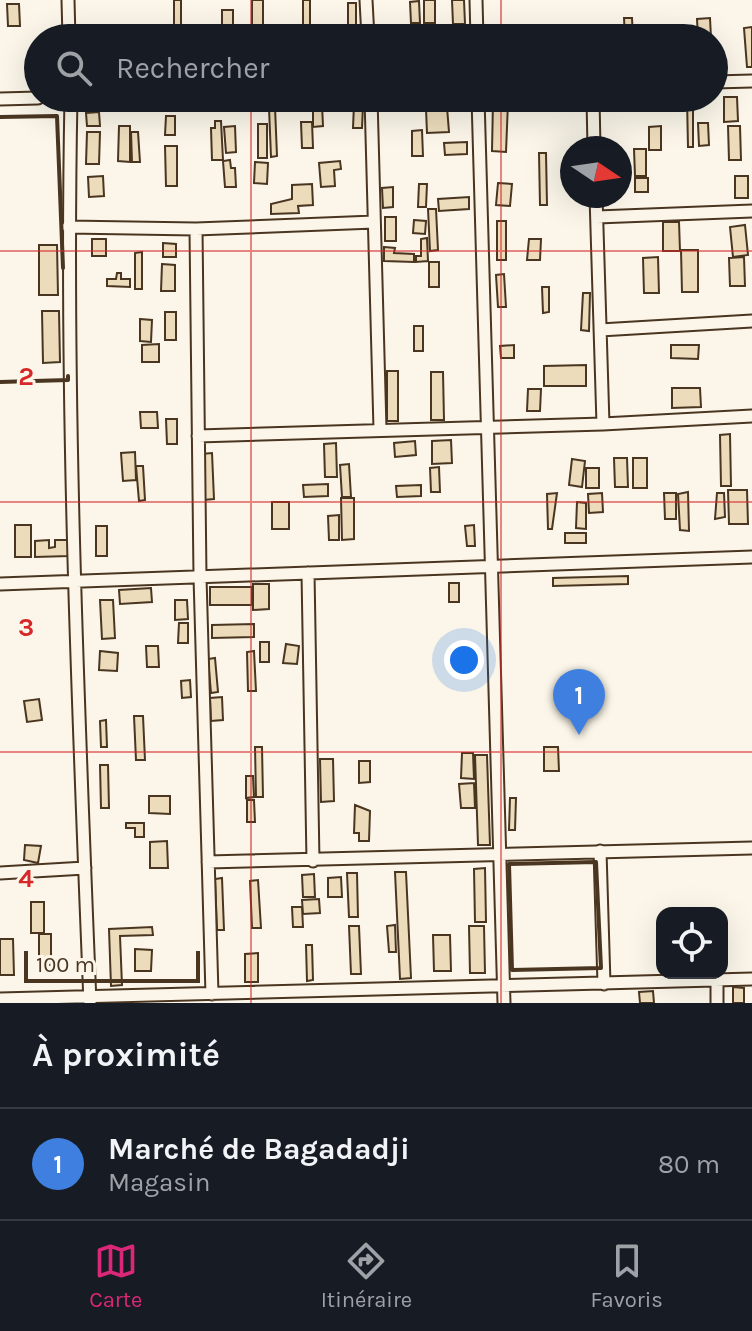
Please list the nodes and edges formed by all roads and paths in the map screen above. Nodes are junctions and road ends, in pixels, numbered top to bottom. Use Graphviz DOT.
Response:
graph roads {
  1 [pos="68,0"];
  2 [pos="366,0"];
  3 [pos="476,0"];
  4 [pos="69,24"];
  5 [pos="367,24"];
  6 [pos="477,24"];
  7 [pos="752,81"];
  8 [pos="728,82"];
  9 [pos="24,98"];
  10 [pos="0,99"];
  11 [pos="71,112"];
  12 [pos="371,112"];
  13 [pos="478,112"];
  14 [pos="593,112"];
  15 [pos="594,136"];
  16 [pos="597,208"];
  17 [pos="752,211"];
  18 [pos="597,217"];
  19 [pos="374,222"];
  20 [pos="68,227"];
  21 [pos="196,229"];
  22 [pos="752,321"];
  23 [pos="600,330"];
  24 [pos="752,416"];
  25 [pos="603,424"];
  26 [pos="488,426"];
  27 [pos="380,429"];
  28 [pos="198,436"];
  29 [pos="752,557"];
  30 [pos="492,566"];
  31 [pos="308,573"];
  32 [pos="200,577"];
  33 [pos="73,580"];
  34 [pos="0,584"];
  35 [pos="752,848"];
  36 [pos="600,851"];
  37 [pos="500,852"];
  38 [pos="313,861"];
  39 [pos="208,862"];
  40 [pos="85,868"];
  41 [pos="0,873"];
  42 [pos="752,979"];
  43 [pos="717,980"];
  44 [pos="604,984"];
  45 [pos="504,985"];
  46 [pos="397,988"];
  47 [pos="212,994"];
  48 [pos="0,999"];
  49 [pos="90,999"];
  50 [pos="397,1003"];
  51 [pos="504,1003"];
  52 [pos="717,1003"];
  1 -- 4 [label="street"];
  2 -- 5 [label="street"];
  3 -- 6 [label="street"];
  7 -- 8 [label="street"];
  9 -- 10 [label="street"];
  11 -- 20 [label="street"];
  12 -- 19 [label="street"];
  13 -- 26 [label="street"];
  14 -- 15 [label="street"];
  16 -- 18 [label="street"];
  17 -- 18 [label="street"];
  18 -- 23 [label="street"];
  19 -- 21 [label="street"];
  19 -- 27 [label="street"];
  20 -- 21 [label="street"];
  20 -- 33 [label="street"];
  21 -- 28 [label="street"];
  22 -- 23 [label="street"];
  23 -- 25 [label="street"];
  24 -- 25 [label="street"];
  25 -- 26 [label="street"];
  26 -- 27 [label="street"];
  26 -- 30 [label="street"];
  27 -- 28 [label="street"];
  28 -- 32 [label="street"];
  29 -- 30 [label="street"];
  30 -- 31 [label="street"];
  30 -- 37 [label="street"];
  31 -- 32 [label="street"];
  31 -- 38 [label="street"];
  32 -- 33 [label="street"];
  32 -- 39 [label="street"];
  33 -- 34 [label="street"];
  33 -- 40 [label="street"];
  35 -- 36 [label="street"];
  36 -- 37 [label="street"];
  36 -- 44 [label="street"];
  37 -- 38 [label="street"];
  37 -- 45 [label="street"];
  38 -- 39 [label="street"];
  39 -- 47 [label="street"];
  40 -- 41 [label="street"];
  40 -- 49 [label="street"];
  42 -- 43 [label="street"];
  43 -- 44 [label="street"];
  43 -- 52 [label="street"];
  44 -- 45 [label="street"];
  45 -- 46 [label="street"];
  45 -- 51 [label="street"];
  46 -- 47 [label="street"];
  46 -- 50 [label="street"];
  47 -- 49 [label="street"];
  48 -- 49 [label="street"];
}
